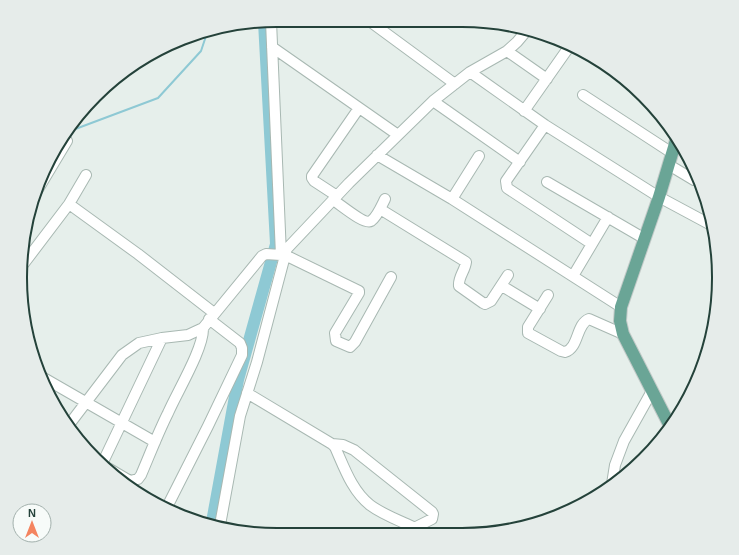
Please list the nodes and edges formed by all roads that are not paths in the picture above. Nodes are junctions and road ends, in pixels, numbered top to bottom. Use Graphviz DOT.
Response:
graph roads {
  1 [pos="271,27"];
  2 [pos="378,27"];
  3 [pos="523,35"];
  4 [pos="272,48"];
  5 [pos="567,50"];
  6 [pos="507,51"];
  7 [pos="470,72"];
  8 [pos="547,79"];
  9 [pos="455,84"];
  10 [pos="583,95"];
  11 [pos="433,101"];
  12 [pos="359,108"];
  13 [pos="524,111"];
  14 [pos="545,125"];
  15 [pos="398,135"];
  16 [pos="674,146"];
  17 [pos="672,153"];
  18 [pos="377,155"];
  19 [pos="479,156"];
  20 [pos="520,162"];
  21 [pos="669,165"];
  22 [pos="86,175"];
  23 [pos="691,178"];
  24 [pos="547,182"];
  25 [pos="659,197"];
  26 [pos="335,198"];
  27 [pos="385,199"];
  28 [pos="452,199"];
  29 [pos="69,204"];
  30 [pos="380,209"];
  31 [pos="608,217"];
  32 [pos="705,222"];
  33 [pos="645,239"];
  34 [pos="592,244"];
  35 [pos="280,253"];
  36 [pos="28,258"];
  37 [pos="508,276"];
  38 [pos="573,276"];
  39 [pos="391,277"];
  40 [pos="502,286"];
  41 [pos="548,295"];
  42 [pos="621,306"];
  43 [pos="540,309"];
  44 [pos="209,320"];
  45 [pos="623,334"];
  46 [pos="162,338"];
  47 [pos="50,382"];
  48 [pos="652,391"];
  49 [pos="247,393"];
  50 [pos="86,402"];
  51 [pos="72,421"];
  52 [pos="667,421"];
  53 [pos="122,423"];
  54 [pos="155,442"];
  55 [pos="332,444"];
  56 [pos="104,459"];
  57 [pos="613,477"];
  58 [pos="131,481"];
  59 [pos="169,503"];
  60 [pos="221,521"];
  61 [pos="410,528"];
  62 [pos="417,528"];
  1 -- 4 [label="street"];
  2 -- 9 [label="street"];
  3 -- 6 [label="street"];
  4 -- 12 [label="street"];
  4 -- 35 [label="street"];
  5 -- 8 [label="street"];
  6 -- 7 [label="street"];
  6 -- 8 [label="street"];
  7 -- 9 [label="street"];
  7 -- 13 [label="street"];
  8 -- 13 [label="street"];
  9 -- 11 [label="street"];
  10 -- 17 [label="street"];
  11 -- 15 [label="street"];
  11 -- 20 [label="street"];
  12 -- 15 [label="street"];
  12 -- 26 [label="street"];
  13 -- 14 [label="street"];
  14 -- 20 [label="street"];
  14 -- 25 [label="street"];
  15 -- 18 [label="street"];
  16 -- 17 [label="main road"];
  17 -- 21 [label="main road"];
  18 -- 26 [label="street"];
  18 -- 28 [label="street"];
  19 -- 28 [label="street"];
  20 -- 34 [label="street"];
  21 -- 23 [label="street"];
  21 -- 25 [label="main road"];
  22 -- 29 [label="street"];
  24 -- 31 [label="street"];
  25 -- 32 [label="street"];
  25 -- 33 [label="main road"];
  26 -- 30 [label="street"];
  26 -- 35 [label="street"];
  27 -- 30 [label="street"];
  28 -- 38 [label="street"];
  29 -- 36 [label="street"];
  29 -- 44 [label="street"];
  30 -- 40 [label="street"];
  31 -- 33 [label="street"];
  31 -- 34 [label="street"];
  33 -- 42 [label="main road"];
  34 -- 38 [label="street"];
  35 -- 39 [label="street"];
  35 -- 44 [label="street"];
  35 -- 49 [label="street"];
  37 -- 40 [label="street"];
  38 -- 42 [label="street"];
  40 -- 43 [label="street"];
  41 -- 43 [label="street"];
  42 -- 45 [label="main road"];
  43 -- 45 [label="street"];
  44 -- 46 [label="street"];
  44 -- 54 [label="street"];
  44 -- 59 [label="street"];
  45 -- 48 [label="main road"];
  46 -- 50 [label="street"];
  46 -- 53 [label="street"];
  47 -- 50 [label="street"];
  48 -- 52 [label="main road"];
  48 -- 57 [label="street"];
  49 -- 55 [label="street"];
  49 -- 60 [label="street"];
  50 -- 51 [label="street"];
  50 -- 53 [label="street"];
  53 -- 54 [label="street"];
  53 -- 56 [label="street"];
  54 -- 58 [label="street"];
  55 -- 61 [label="street"];
  55 -- 62 [label="street"];
}
